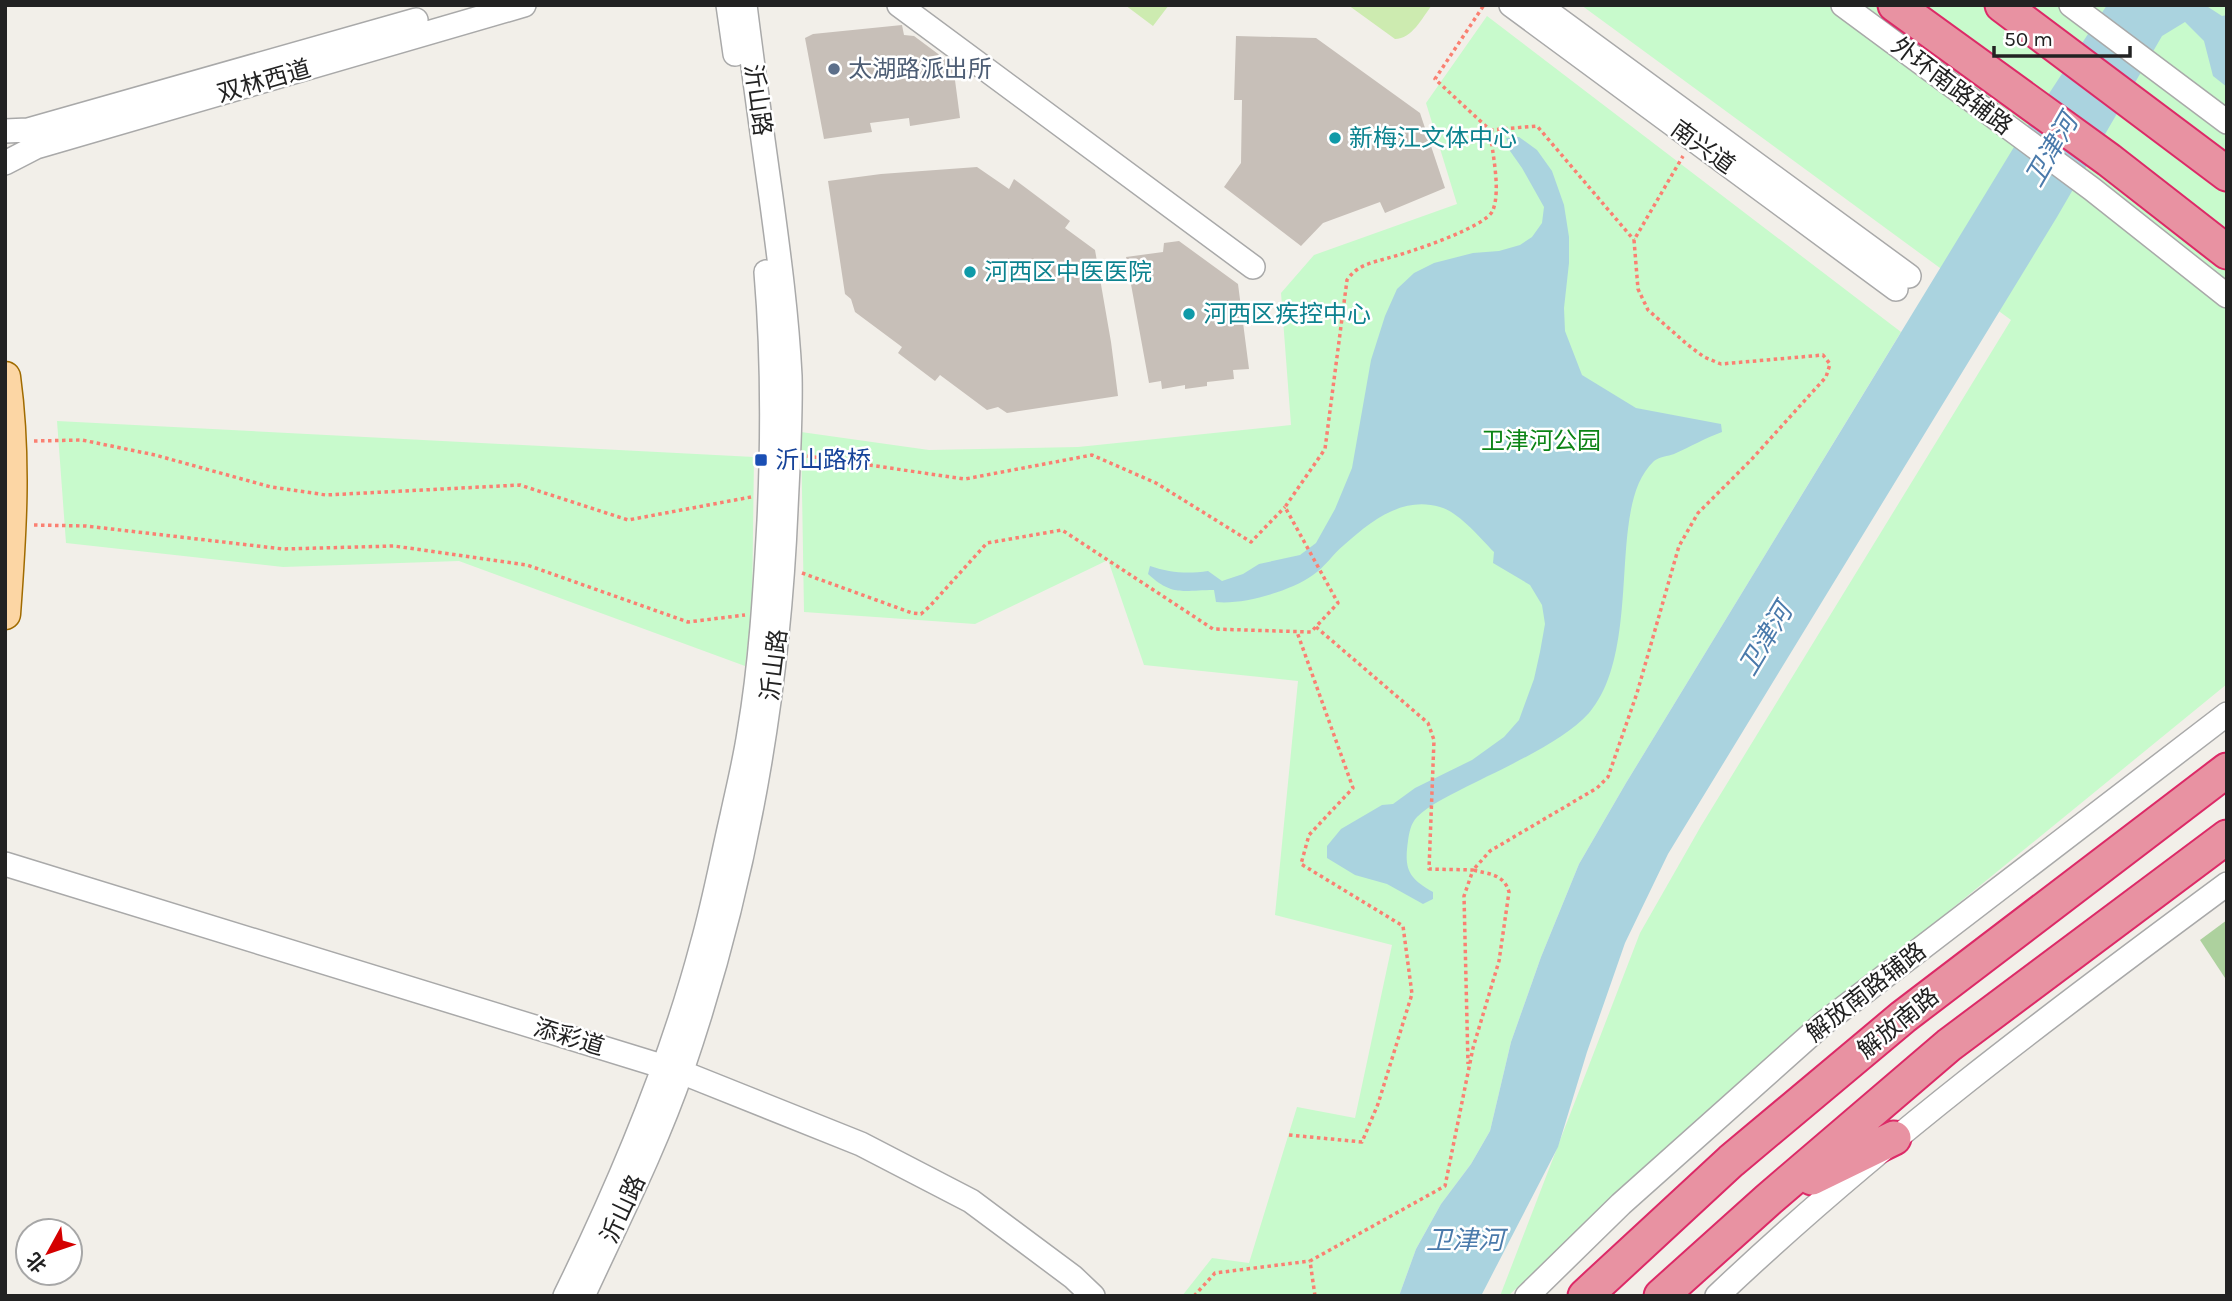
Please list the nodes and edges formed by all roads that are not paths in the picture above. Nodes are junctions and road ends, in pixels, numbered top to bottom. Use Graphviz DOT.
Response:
graph roads {
  1 [pos="469,5"];
  2 [pos="524,5"];
  3 [pos="728,5"];
  4 [pos="745,5"];
  5 [pos="899,5"];
  6 [pos="1511,5"];
  7 [pos="1539,5"];
  8 [pos="1843,5"];
  9 [pos="1895,5"];
  10 [pos="2002,5"];
  11 [pos="2078,10"];
  12 [pos="2227,122"];
  13 [pos="5,131"];
  14 [pos="5,163"];
  15 [pos="2227,174"];
  16 [pos="2227,252"];
  17 [pos="1253,267"];
  18 [pos="2227,296"];
  19 [pos="5,377"];
  20 [pos="5,614"];
  21 [pos="2227,714"];
  22 [pos="2227,770"];
  23 [pos="2227,837"];
  24 [pos="5,864"];
  25 [pos="2227,884"];
  26 [pos="672,1069"];
  27 [pos="1894,1138"];
  28 [pos="1769,1199"];
  29 [pos="565,1296"];
  30 [pos="583,1296"];
  31 [pos="1093,1296"];
  32 [pos="1527,1296"];
  33 [pos="1585,1296"];
  34 [pos="1661,1296"];
  35 [pos="1717,1296"];
  1 -- 13 [label="street, 双林西道"];
  2 -- 14 [label="street, 双林西道"];
  3 -- 26 [label="street, 沂山路"];
  4 -- 26 [label="street, 沂山路"];
  5 -- 17 [label="street"];
  6 -- 7 [label="street, 南兴道"];
  8 -- 18 [label="street, 外环南路辅路"];
  9 -- 16 [label="highway"];
  10 -- 15 [label="highway"];
  11 -- 12 [label="street"];
  19 -- 20 [label="main road"];
  21 -- 32 [label="street, 解放南路辅路"];
  22 -- 33 [label="highway, 解放南路"];
  23 -- 28 [label="highway, 解放南路"];
  24 -- 26 [label="street, 添彩道"];
  25 -- 27 [label="street"];
  26 -- 29 [label="street, 沂山路"];
  26 -- 30 [label="street, 沂山路"];
  26 -- 31 [label="street, 添彩道"];
  27 -- 28 [label="highway"];
  27 -- 35 [label="street"];
  28 -- 34 [label="highway, 解放南路"];
}
